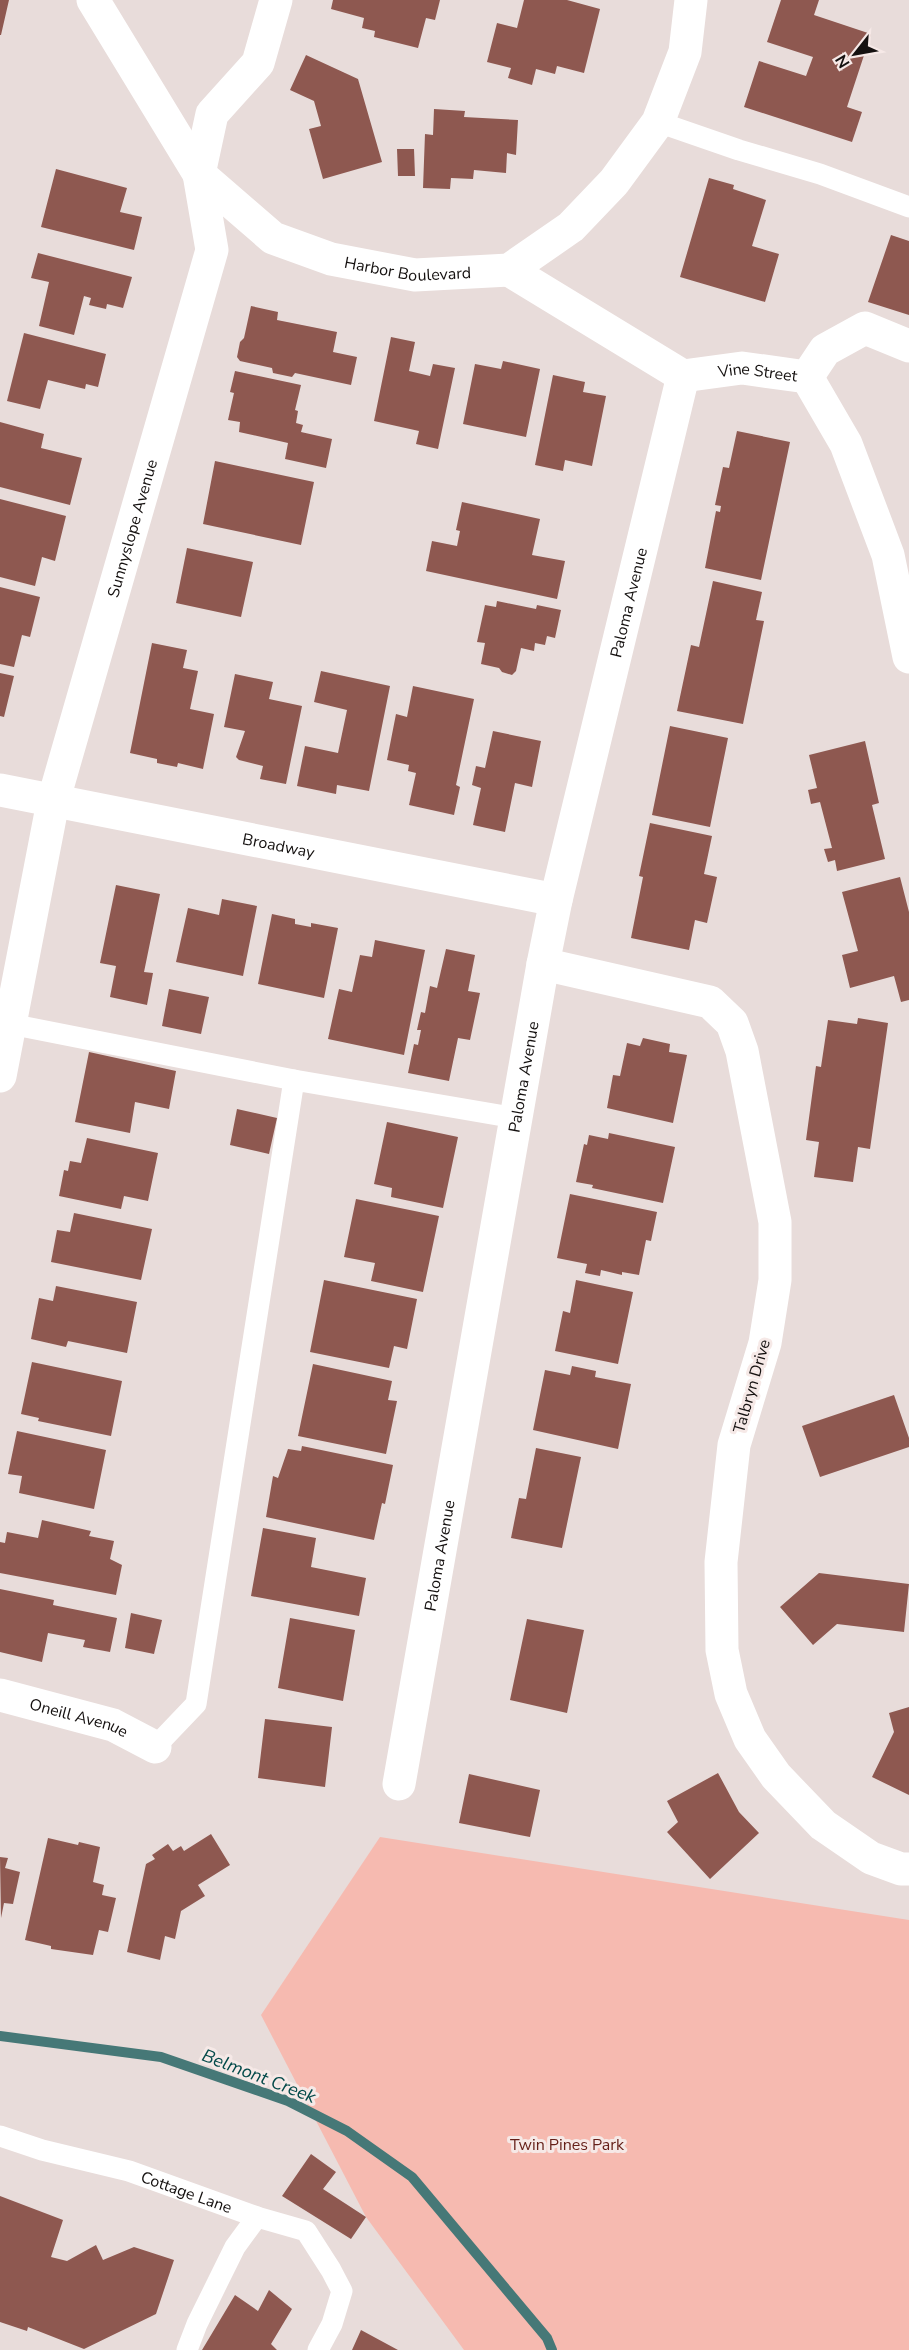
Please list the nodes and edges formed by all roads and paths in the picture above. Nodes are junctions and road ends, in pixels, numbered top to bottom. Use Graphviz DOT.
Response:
graph roads {
  1 [pos="93,0"];
  2 [pos="276,0"];
  3 [pos="691,0"];
  4 [pos="658,122"];
  5 [pos="199,174"];
  6 [pos="909,207"];
  7 [pos="509,270"];
  8 [pos="909,346"];
  9 [pos="683,376"];
  10 [pos="807,377"];
  11 [pos="909,657"];
  12 [pos="0,790"];
  13 [pos="52,802"];
  14 [pos="556,900"];
  15 [pos="543,964"];
  16 [pos="10,1024"];
  17 [pos="0,1076"];
  18 [pos="294,1080"];
  19 [pos="516,1118"];
  20 [pos="0,1695"];
  21 [pos="155,1747"];
  22 [pos="399,1784"];
  23 [pos="909,1869"];
  24 [pos="0,2136"];
  25 [pos="257,2217"];
  26 [pos="187,2350"];
  27 [pos="318,2350"];
  1 -- 5 [label="street, Harbor Boulevard"];
  2 -- 5 [label="street, Sunnyslope Avenue"];
  3 -- 4 [label="street"];
  4 -- 6 [label="lane"];
  4 -- 7 [label="street"];
  5 -- 7 [label="street, Harbor Boulevard"];
  5 -- 13 [label="street, Sunnyslope Avenue"];
  7 -- 9 [label="street"];
  8 -- 10 [label="street"];
  9 -- 10 [label="street, Vine Street"];
  9 -- 14 [label="street, Paloma Avenue"];
  10 -- 11 [label="street, Vine Street"];
  12 -- 13 [label="street, Broadway"];
  13 -- 14 [label="street, Broadway"];
  13 -- 16 [label="street, Sunnyslope Avenue"];
  14 -- 15 [label="street, Paloma Avenue"];
  15 -- 19 [label="street, Paloma Avenue"];
  15 -- 23 [label="street, Talbryn Drive"];
  16 -- 17 [label="street, Sunnyslope Avenue"];
  16 -- 18 [label="lane"];
  18 -- 19 [label="lane"];
  18 -- 21 [label="lane"];
  19 -- 22 [label="street, Paloma Avenue"];
  20 -- 21 [label="street, Oneill Avenue"];
  24 -- 25 [label="lane, Cottage Lane"];
  25 -- 26 [label="lane"];
  25 -- 27 [label="lane, Cottage Lane"];
}
